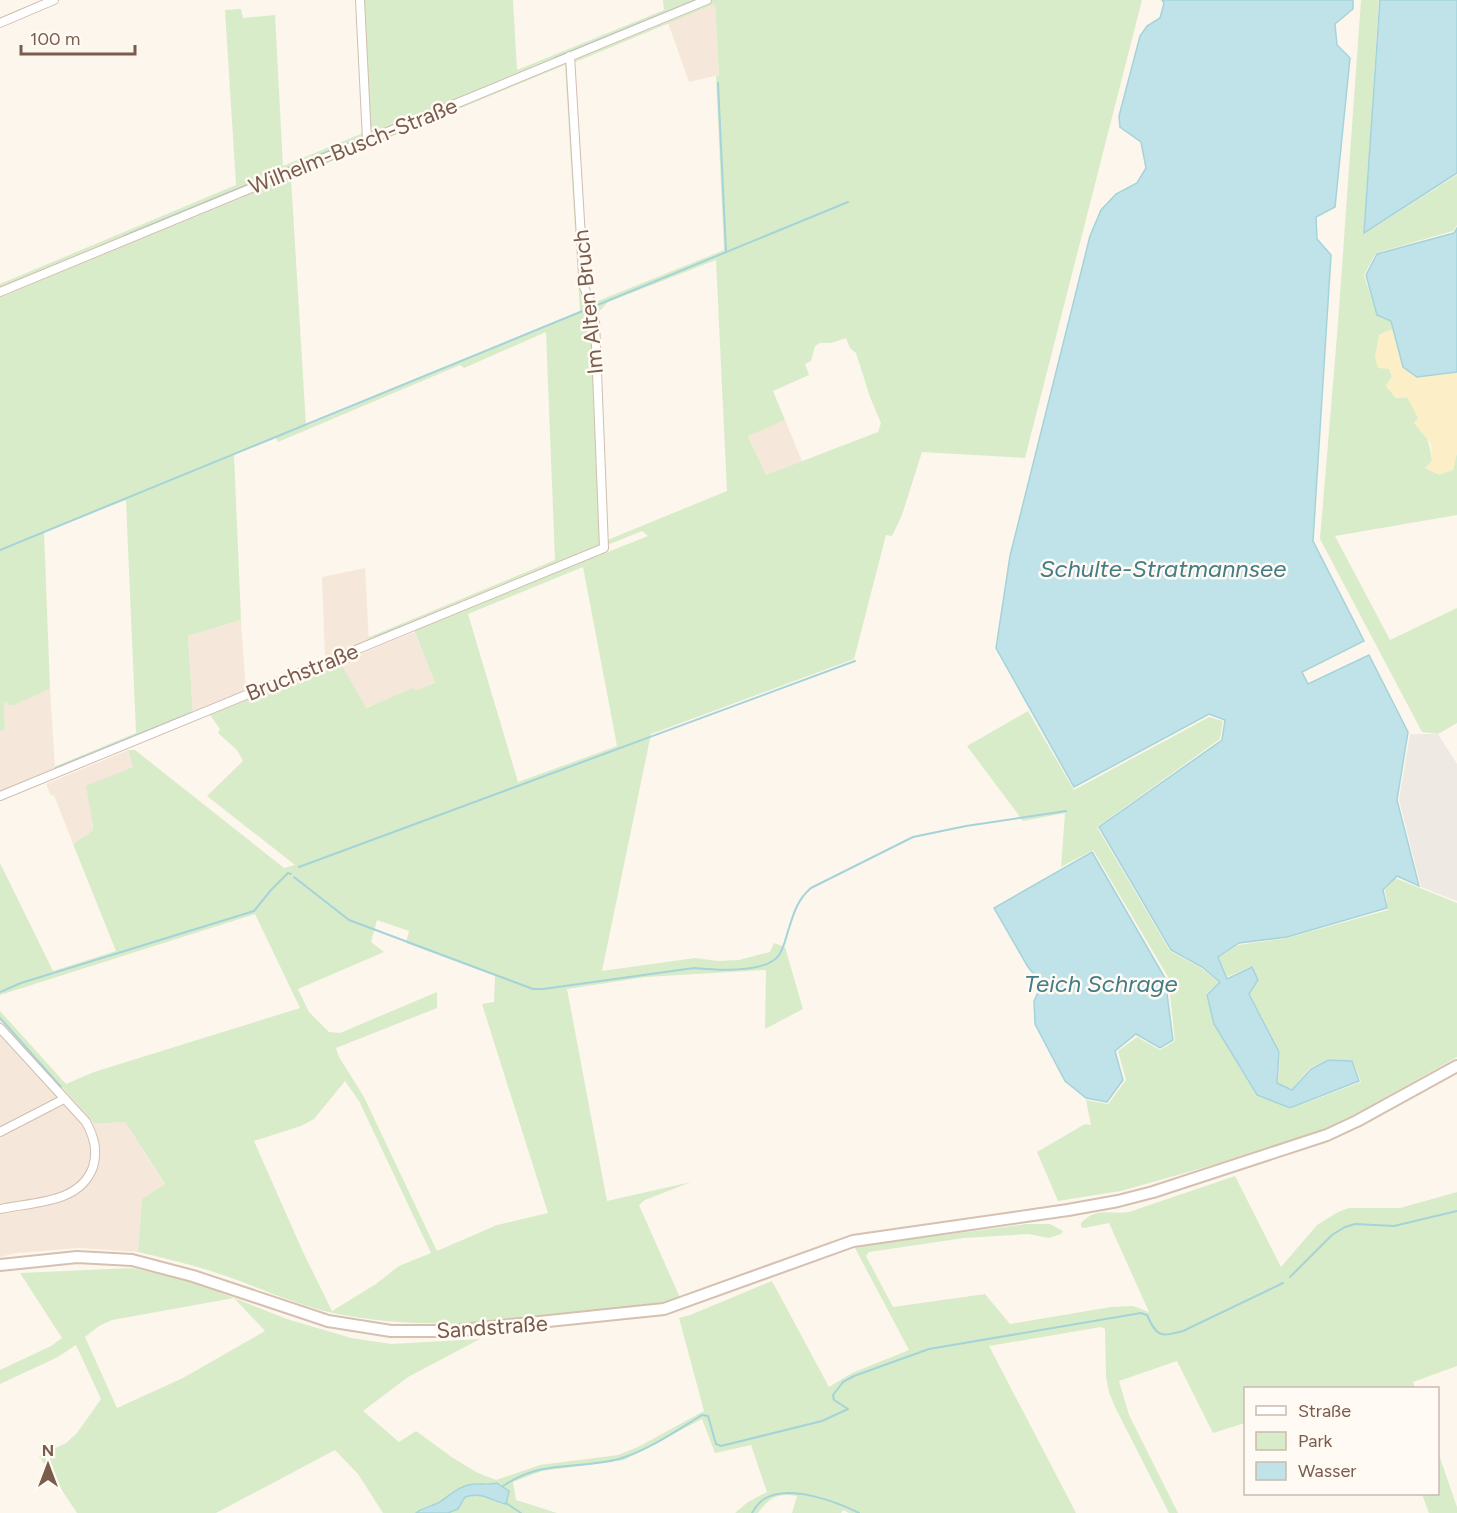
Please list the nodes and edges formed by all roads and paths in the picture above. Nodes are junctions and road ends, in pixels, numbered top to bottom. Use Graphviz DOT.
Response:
graph roads {
  1 [pos="54,0"];
  2 [pos="360,0"];
  3 [pos="707,0"];
  4 [pos="0,23"];
  5 [pos="570,56"];
  6 [pos="367,140"];
  7 [pos="0,292"];
  8 [pos="604,548"];
  9 [pos="0,796"];
  10 [pos="2,1034"];
  11 [pos="1457,1066"];
  12 [pos="64,1099"];
  13 [pos="0,1132"];
  14 [pos="0,1209"];
  15 [pos="0,1265"];
  1 -- 4 [label="street"];
  2 -- 6 [label="street"];
  3 -- 5 [label="street, Wilhelm-Busch-Straße"];
  5 -- 6 [label="street, Wilhelm-Busch-Straße"];
  5 -- 8 [label="street, Im Alten Bruch"];
  6 -- 7 [label="street, Wilhelm-Busch-Straße"];
  8 -- 9 [label="street, Bruchstraße"];
  10 -- 12 [label="street"];
  11 -- 15 [label="main road, Sandstraße"];
  12 -- 13 [label="street"];
  12 -- 14 [label="street"];
}
